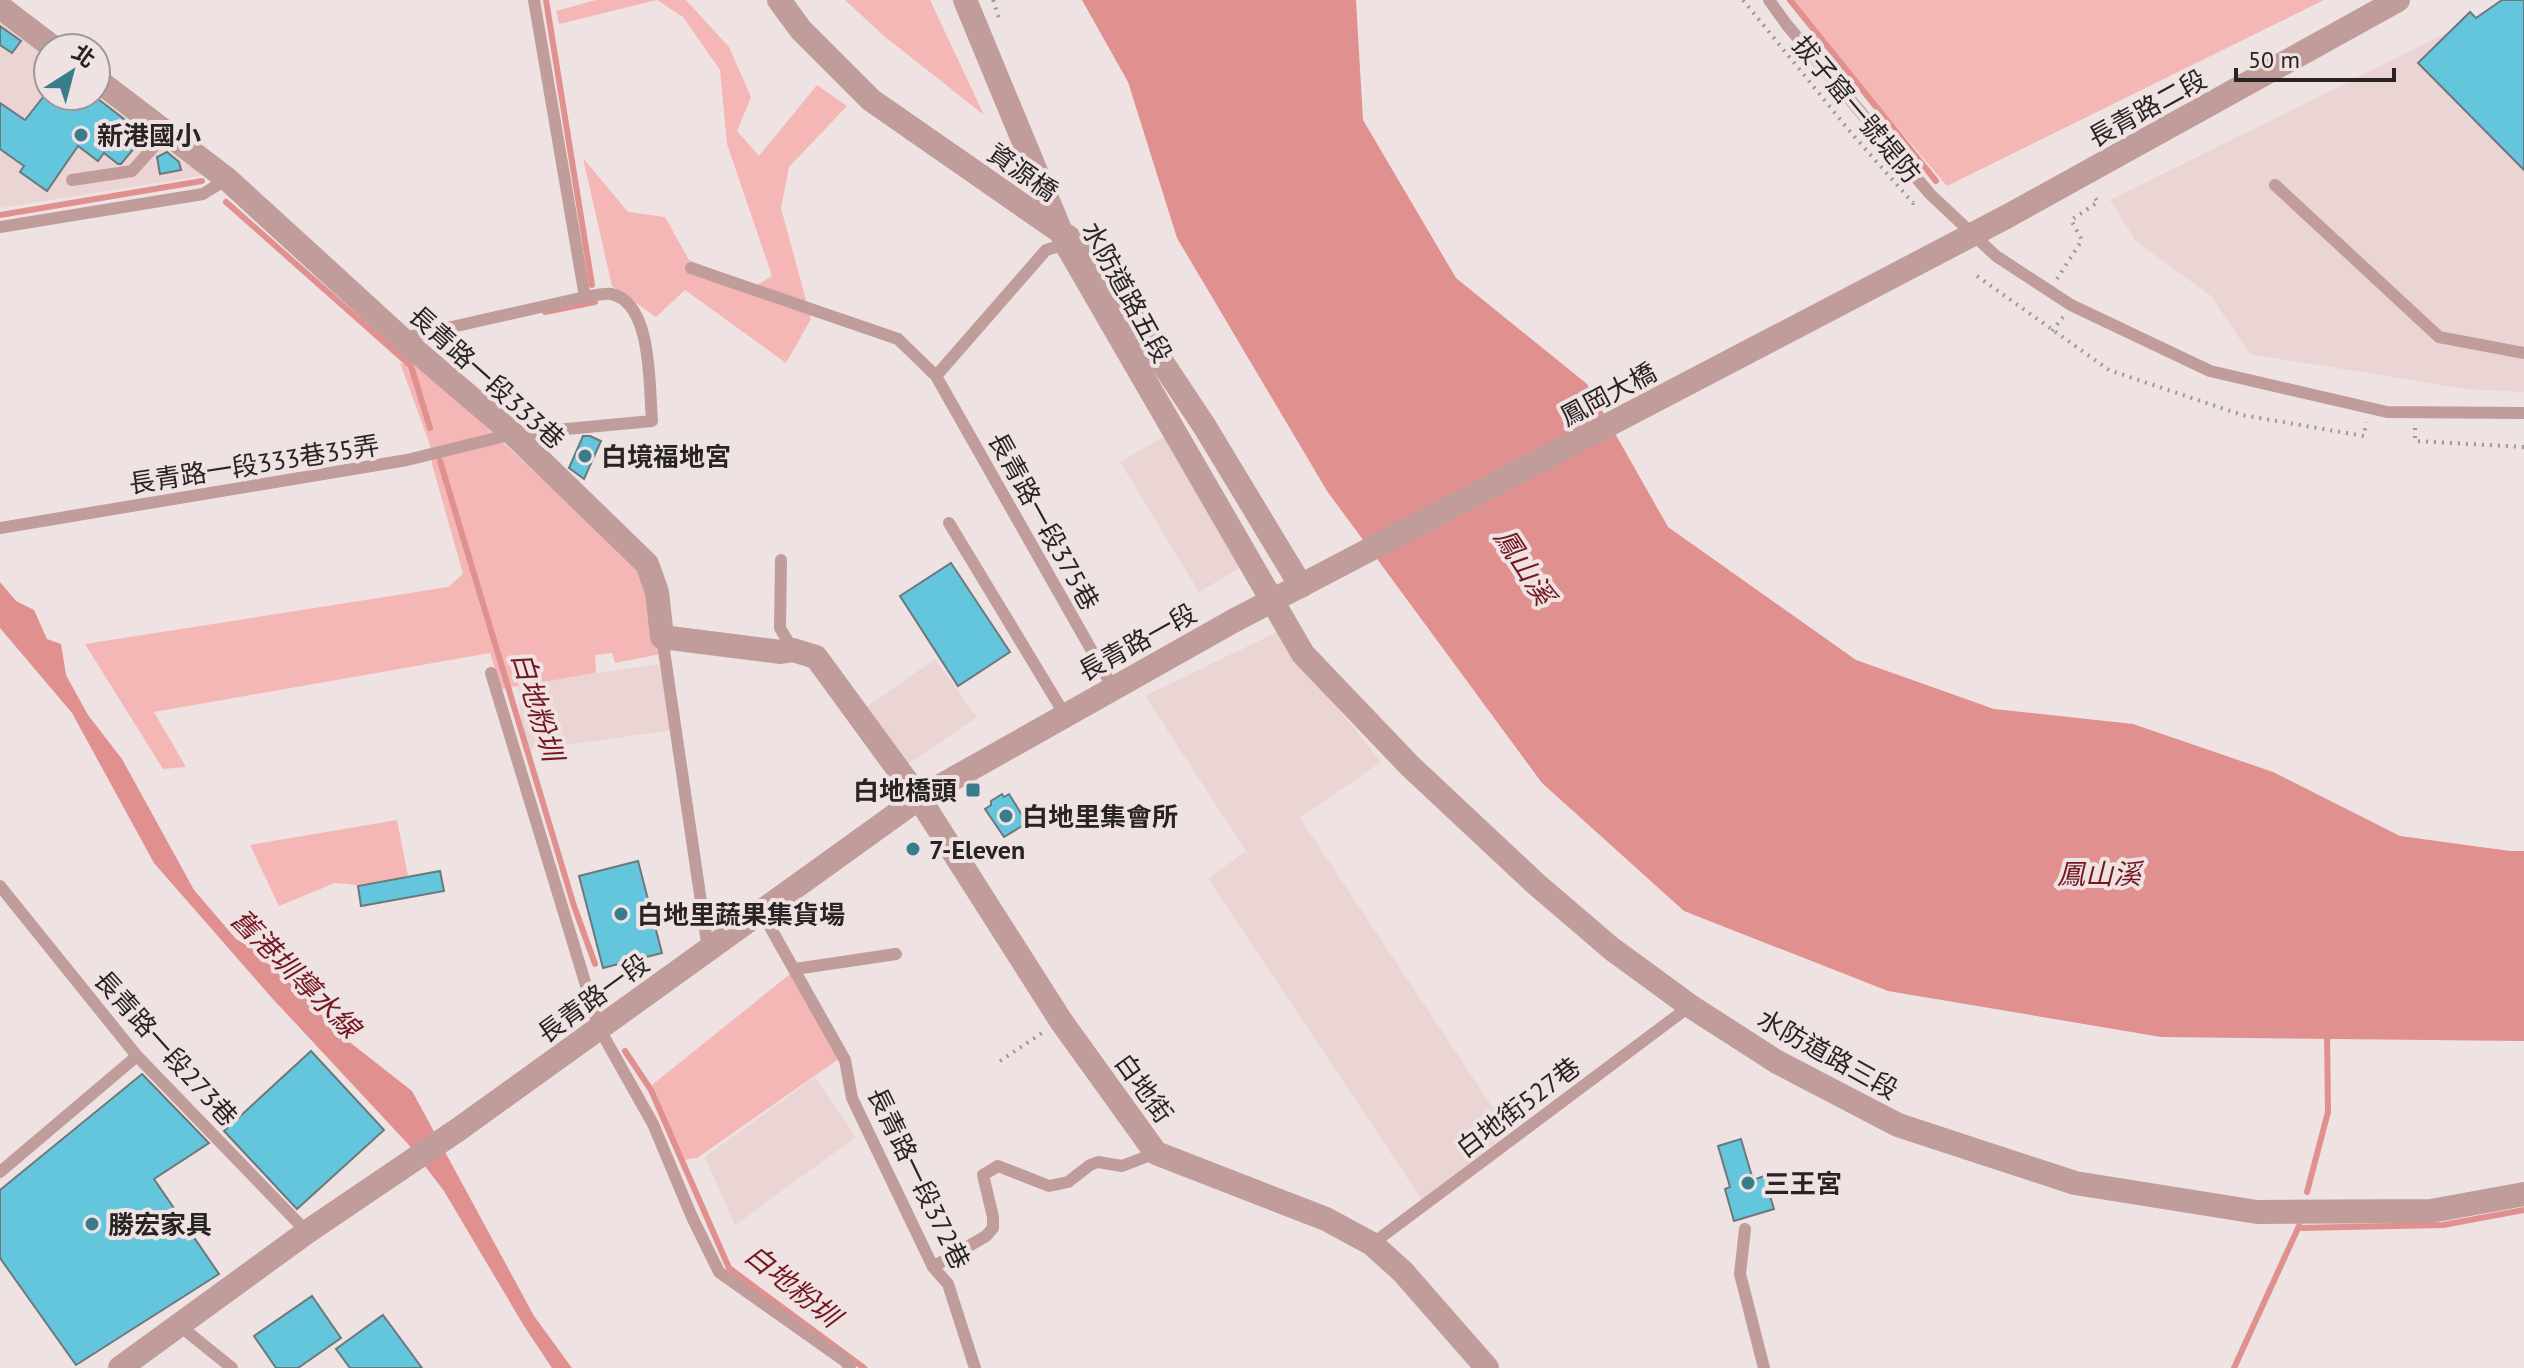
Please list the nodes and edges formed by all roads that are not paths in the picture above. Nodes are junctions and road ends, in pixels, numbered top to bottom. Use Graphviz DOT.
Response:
graph roads {
  1 [pos="534,0"];
  2 [pos="779,0"];
  3 [pos="965,0"];
  4 [pos="1769,0"];
  5 [pos="2398,0"];
  6 [pos="0,7"];
  7 [pos="33,32"];
  8 [pos="112,91"];
  9 [pos="167,132"];
  10 [pos="227,179"];
  11 [pos="72,180"];
  12 [pos="2275,185"];
  13 [pos="2006,217"];
  14 [pos="0,227"];
  15 [pos="1066,244"];
  16 [pos="691,268"];
  17 [pos="585,297"];
  18 [pos="401,338"];
  19 [pos="2524,353"];
  20 [pos="936,376"];
  21 [pos="2524,413"];
  22 [pos="513,434"];
  23 [pos="949,523"];
  24 [pos="0,528"];
  25 [pos="781,560"];
  26 [pos="1301,586"];
  27 [pos="1269,597"];
  28 [pos="1235,620"];
  29 [pos="662,637"];
  30 [pos="793,650"];
  31 [pos="491,673"];
  32 [pos="1113,688"];
  33 [pos="1065,715"];
  34 [pos="919,798"];
  35 [pos="0,886"];
  36 [pos="761,911"];
  37 [pos="708,949"];
  38 [pos="896,954"];
  39 [pos="795,969"];
  40 [pos="1690,1006"];
  41 [pos="599,1028"];
  42 [pos="137,1056"];
  43 [pos="1156,1153"];
  44 [pos="0,1172"];
  45 [pos="2524,1194"];
  46 [pos="1745,1229"];
  47 [pos="307,1232"];
  48 [pos="1372,1244"];
  49 [pos="933,1267"];
  50 [pos="180,1326"];
  51 [pos="120,1368"];
  52 [pos="232,1368"];
  53 [pos="850,1368"];
  54 [pos="975,1368"];
  55 [pos="1487,1368"];
  56 [pos="1764,1368"];
  1 -- 17 [label="lane"];
  2 -- 26 [label="street, 資源橋, bridge"];
  3 -- 15 [label="street, 水防道路五段"];
  4 -- 21 [label="lane"];
  5 -- 13 [label="street, 長青路二段"];
  6 -- 7 [label="street"];
  8 -- 9 [label="street, 長青路一段333巷"];
  9 -- 10 [label="street, 長青路一段333巷"];
  9 -- 11 [label="lane"];
  10 -- 14 [label="lane"];
  10 -- 18 [label="street, 長青路一段333巷"];
  12 -- 19 [label="lane"];
  13 -- 26 [label="street, 鳳岡大橋, bridge"];
  15 -- 20 [label="lane"];
  15 -- 27 [label="street, 水防道路五段"];
  16 -- 20 [label="lane, 長青路一段375巷"];
  17 -- 18 [label="lane"];
  17 -- 22 [label="lane, 長青路一段333巷35弄"];
  18 -- 22 [label="street, 長青路一段333巷"];
  20 -- 32 [label="lane, 長青路一段375巷"];
  22 -- 24 [label="lane, 長青路一段333巷35弄"];
  22 -- 29 [label="street, 長青路一段333巷"];
  23 -- 33 [label="lane"];
  25 -- 30 [label="lane"];
  26 -- 28 [label="street, 鳳岡大橋, bridge"];
  27 -- 40 [label="street, 水防道路三段"];
  28 -- 32 [label="street, 長青路一段"];
  29 -- 30 [label="street"];
  29 -- 37 [label="lane, 長青路一段333巷"];
  30 -- 34 [label="street, 白地街"];
  31 -- 41 [label="lane"];
  32 -- 33 [label="street, 長青路一段"];
  33 -- 34 [label="street, 長青路一段"];
  34 -- 36 [label="street, 長青路一段"];
  34 -- 43 [label="street, 白地街"];
  35 -- 42 [label="lane, 長青路一段273巷"];
  36 -- 37 [label="street, 長青路一段"];
  36 -- 39 [label="lane, 長青路一段372巷"];
  37 -- 41 [label="street, 長青路一段"];
  38 -- 39 [label="lane"];
  39 -- 49 [label="lane, 長青路一段372巷"];
  40 -- 45 [label="street, 水防道路三段"];
  40 -- 48 [label="lane, 白地街527巷"];
  41 -- 47 [label="street, 長青路一段"];
  41 -- 53 [label="lane"];
  42 -- 44 [label="lane"];
  42 -- 47 [label="lane, 長青路一段273巷"];
  43 -- 48 [label="street, 白地街"];
  43 -- 49 [label="lane"];
  46 -- 56 [label="lane"];
  47 -- 50 [label="street, 長青路一段"];
  48 -- 55 [label="street, 白地街"];
  49 -- 54 [label="lane, 長青路一段372巷"];
  50 -- 51 [label="street, 長青路一段"];
  50 -- 52 [label="lane"];
}
